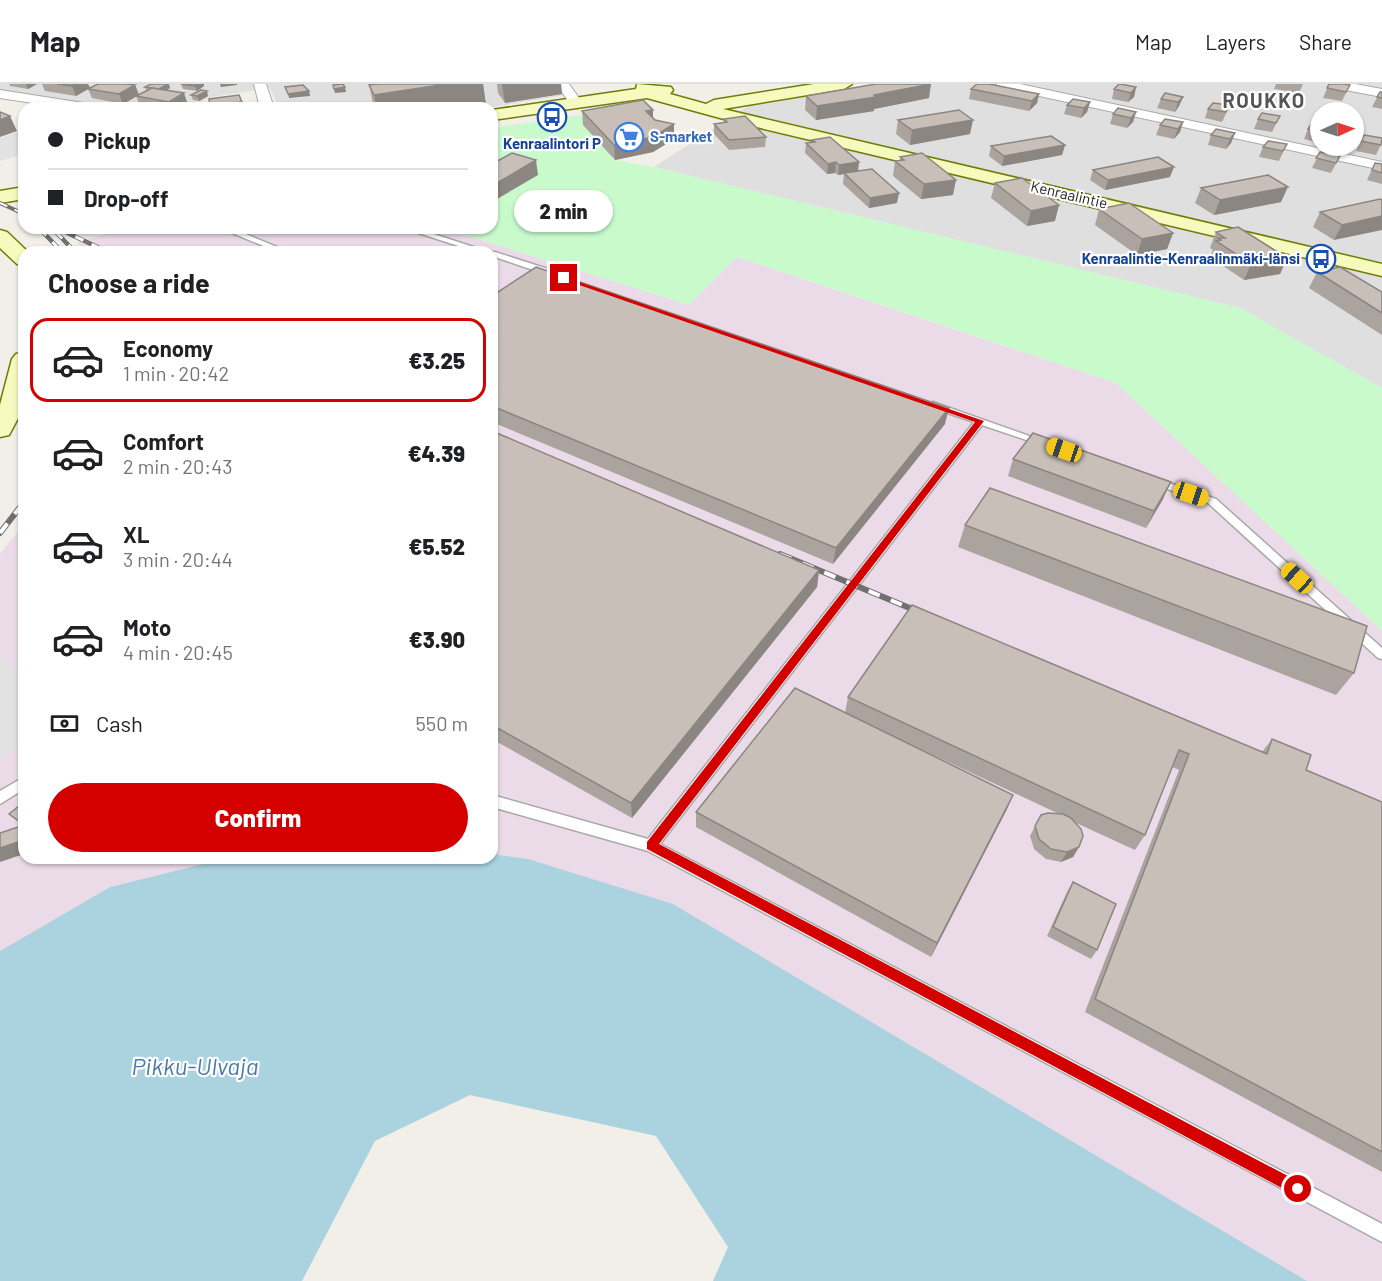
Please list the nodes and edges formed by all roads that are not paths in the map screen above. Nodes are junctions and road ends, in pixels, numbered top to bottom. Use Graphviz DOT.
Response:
graph roads {
  1 [pos="260,84"];
  2 [pos="562,84"];
  3 [pos="844,84"];
  4 [pos="1002,84"];
  5 [pos="1335,84"];
  6 [pos="657,87"];
  7 [pos="0,93"];
  8 [pos="1382,93"];
  9 [pos="580,101"];
  10 [pos="54,102"];
  11 [pos="265,102"];
  12 [pos="712,105"];
  13 [pos="498,114"];
  14 [pos="1382,166"];
  15 [pos="234,234"];
  16 [pos="426,234"];
  17 [pos="0,236"];
  18 [pos="268,246"];
  19 [pos="465,246"];
  20 [pos="18,254"];
  21 [pos="498,256"];
  22 [pos="1382,270"];
  23 [pos="554,274"];
  24 [pos="18,385"];
  25 [pos="924,402"];
  26 [pos="980,421"];
  27 [pos="0,429"];
  28 [pos="1057,448"];
  29 [pos="1146,478"];
  30 [pos="1382,655"];
  31 [pos="18,786"];
  32 [pos="0,798"];
  33 [pos="498,803"];
  34 [pos="651,846"];
  35 [pos="1382,1233"];
  1 -- 11 [label="street"];
  2 -- 9 [label="street"];
  3 -- 12 [label="street"];
  4 -- 14 [label="street"];
  5 -- 8 [label="street"];
  6 -- 9 [label="street"];
  6 -- 12 [label="street, Kenraalintie"];
  6 -- 12 [label="street, Kenraalintie"];
  7 -- 10 [label="street"];
  9 -- 13 [label="street"];
  12 -- 22 [label="street, Kenraalintie"];
  15 -- 18 [label="lane"];
  16 -- 19 [label="lane"];
  17 -- 20 [label="street"];
  21 -- 23 [label="lane"];
  24 -- 27 [label="street"];
  25 -- 26 [label="lane"];
  26 -- 28 [label="lane"];
  26 -- 34 [label="lane"];
  29 -- 30 [label="lane"];
  31 -- 32 [label="lane"];
  33 -- 34 [label="lane"];
  34 -- 35 [label="lane"];
}
